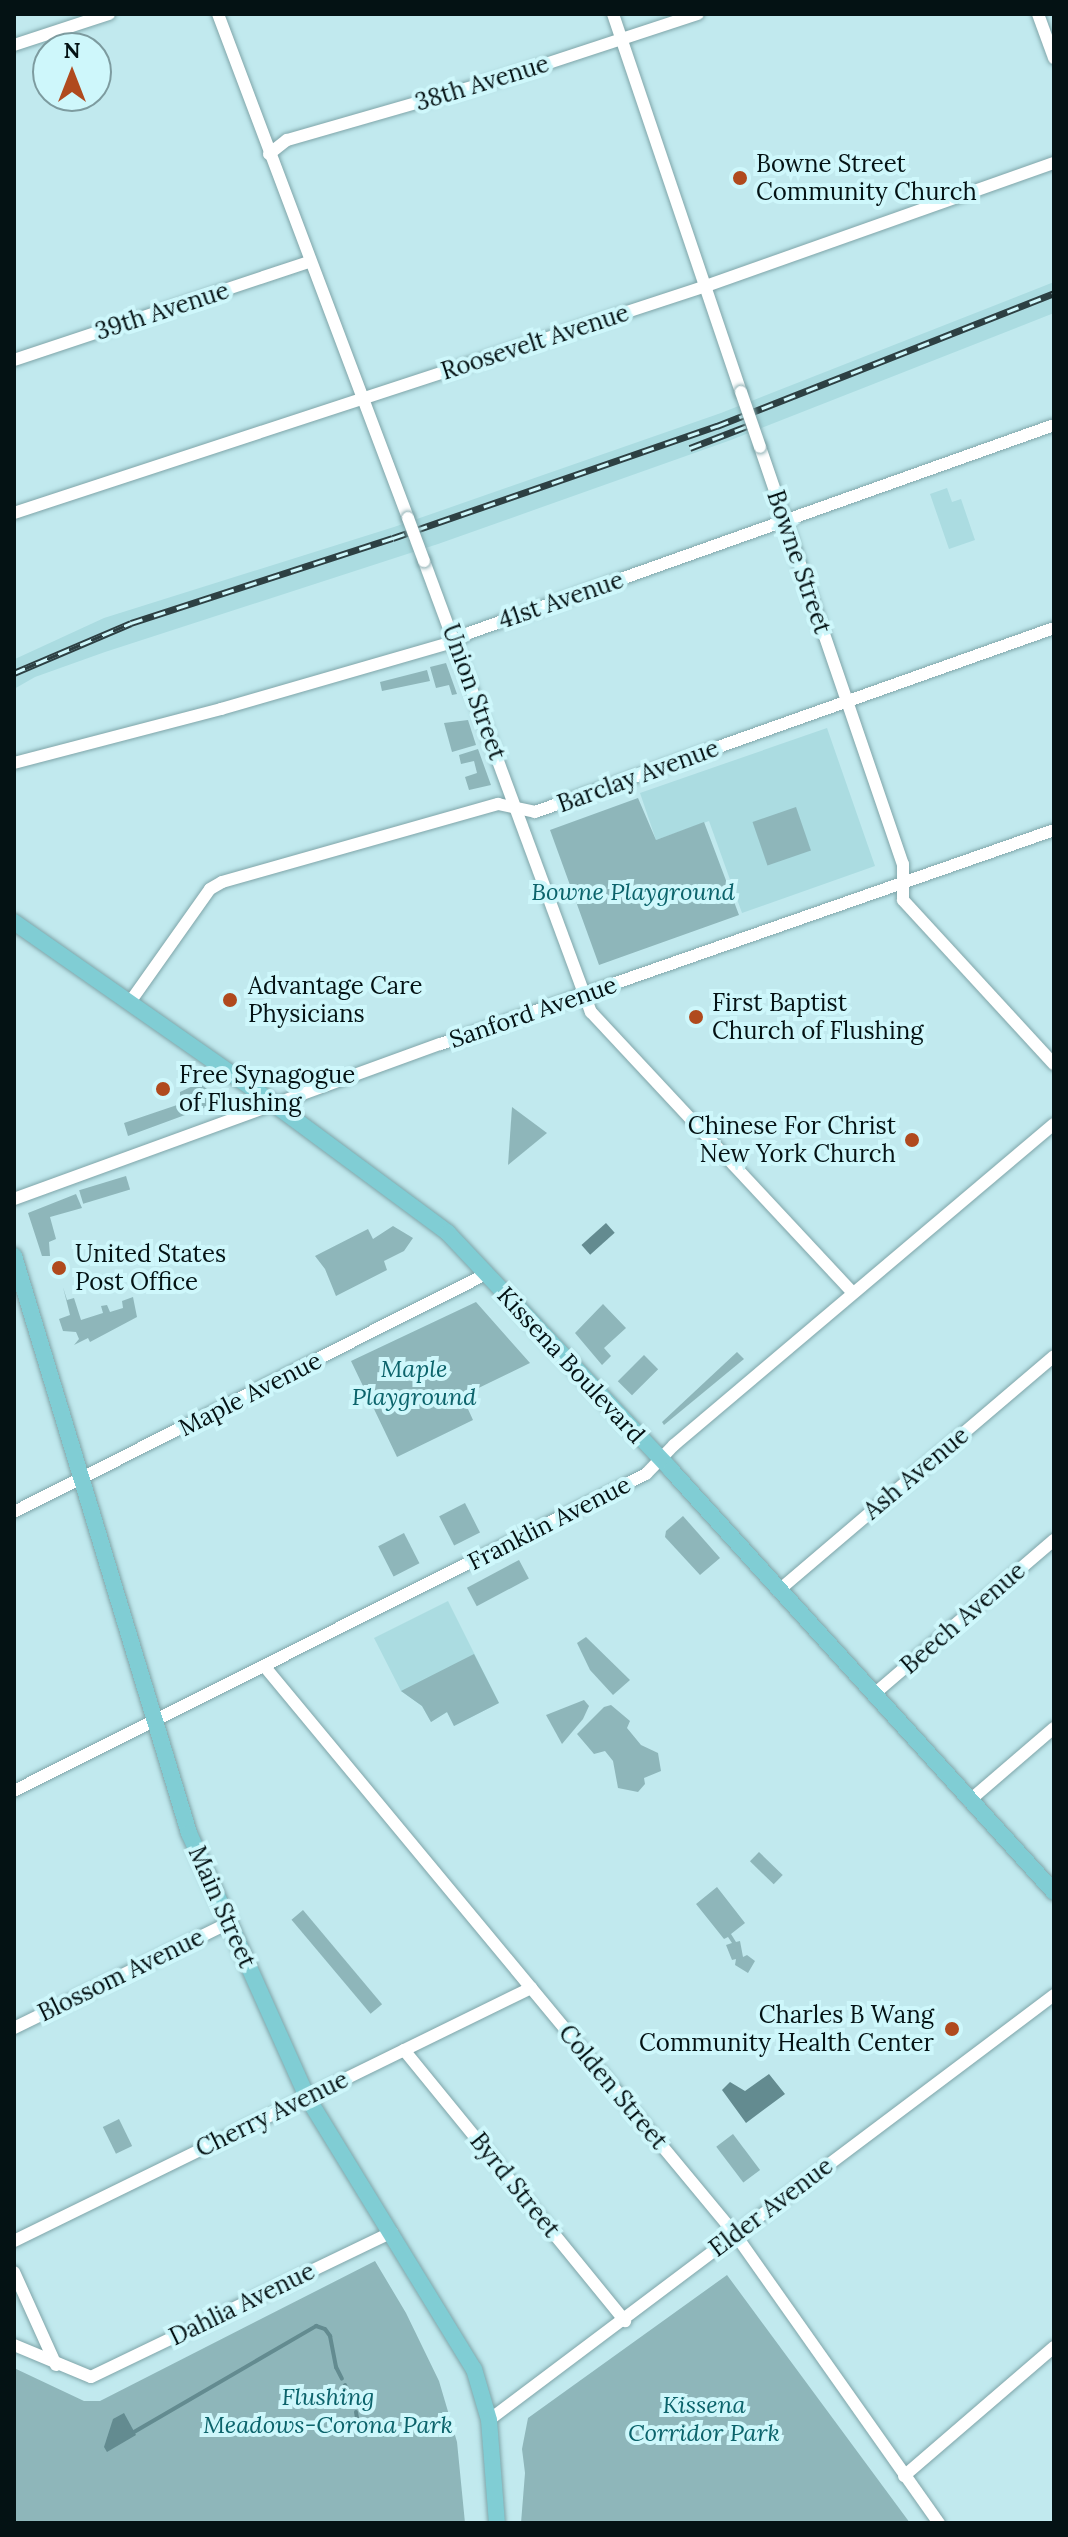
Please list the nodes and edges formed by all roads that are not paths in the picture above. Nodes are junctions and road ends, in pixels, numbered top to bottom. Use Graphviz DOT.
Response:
graph roads {
  1 [pos="109,14"];
  2 [pos="218,14"];
  3 [pos="613,14"];
  4 [pos="698,14"];
  5 [pos="1038,14"];
  6 [pos="621,40"];
  7 [pos="14,45"];
  8 [pos="1054,58"];
  9 [pos="269,154"];
  10 [pos="1054,163"];
  11 [pos="309,262"];
  12 [pos="706,286"];
  13 [pos="14,360"];
  14 [pos="363,399"];
  15 [pos="1054,425"];
  16 [pos="14,513"];
  17 [pos="786,520"];
  18 [pos="1054,628"];
  19 [pos="456,641"];
  20 [pos="847,702"];
  21 [pos="14,763"];
  22 [pos="517,808"];
  23 [pos="1054,830"];
  24 [pos="903,884"];
  25 [pos="14,922"];
  26 [pos="585,995"];
  27 [pos="130,1002"];
  28 [pos="1054,1064"];
  29 [pos="273,1105"];
  30 [pos="1054,1124"];
  31 [pos="14,1199"];
  32 [pos="14,1256"];
  33 [pos="486,1274"];
  34 [pos="853,1293"];
  35 [pos="1054,1356"];
  36 [pos="660,1459"];
  37 [pos="82,1479"];
  38 [pos="14,1512"];
  39 [pos="1054,1540"];
  40 [pos="778,1591"];
  41 [pos="265,1667"];
  42 [pos="873,1695"];
  43 [pos="155,1722"];
  44 [pos="1054,1728"];
  45 [pos="14,1791"];
  46 [pos="969,1801"];
  47 [pos="1054,1892"];
  48 [pos="228,1923"];
  49 [pos="531,1988"];
  50 [pos="1054,1995"];
  51 [pos="14,2028"];
  52 [pos="404,2050"];
  53 [pos="307,2097"];
  54 [pos="392,2232"];
  55 [pos="735,2234"];
  56 [pos="14,2241"];
  57 [pos="14,2272"];
  58 [pos="625,2321"];
  59 [pos="14,2345"];
  60 [pos="1054,2347"];
  61 [pos="56,2365"];
  62 [pos="489,2420"];
  63 [pos="904,2476"];
  64 [pos="497,2523"];
  65 [pos="939,2523"];
  1 -- 7 [label="street"];
  2 -- 9 [label="street, Union Street"];
  3 -- 6 [label="street, Bowne Street"];
  4 -- 6 [label="street, 38th Avenue"];
  5 -- 8 [label="street"];
  6 -- 9 [label="street, 38th Avenue"];
  6 -- 12 [label="street, Bowne Street"];
  9 -- 11 [label="street, Union Street"];
  10 -- 12 [label="street, Roosevelt Avenue"];
  11 -- 13 [label="street, 39th Avenue"];
  11 -- 14 [label="street, Union Street"];
  12 -- 14 [label="street, Roosevelt Avenue"];
  12 -- 17 [label="street, Bowne Street, bridge"];
  14 -- 16 [label="street, Roosevelt Avenue"];
  14 -- 19 [label="street, Union Street, bridge"];
  15 -- 17 [label="street, 41st Avenue"];
  17 -- 19 [label="street, 41st Avenue"];
  17 -- 20 [label="street, Bowne Street"];
  18 -- 20 [label="street, Barclay Avenue"];
  19 -- 21 [label="street, 41st Avenue"];
  19 -- 22 [label="street, Union Street"];
  20 -- 22 [label="street, Barclay Avenue"];
  20 -- 24 [label="street, Bowne Street"];
  22 -- 26 [label="street, Union Street"];
  22 -- 27 [label="street, Barclay Avenue"];
  23 -- 24 [label="street, Sanford Avenue"];
  24 -- 26 [label="street, Sanford Avenue"];
  24 -- 28 [label="street, Bowne Street"];
  25 -- 27 [label="main road, Kissena Boulevard"];
  26 -- 29 [label="street, Sanford Avenue"];
  26 -- 34 [label="street, Union Street"];
  27 -- 29 [label="main road, Kissena Boulevard"];
  29 -- 31 [label="street, Sanford Avenue"];
  29 -- 33 [label="main road, Kissena Boulevard"];
  30 -- 34 [label="street, Franklin Avenue"];
  32 -- 37 [label="main road, Main Street"];
  33 -- 36 [label="main road, Kissena Boulevard"];
  33 -- 37 [label="street, Maple Avenue"];
  34 -- 36 [label="street, Franklin Avenue"];
  35 -- 40 [label="street, Ash Avenue"];
  36 -- 40 [label="main road, Kissena Boulevard"];
  36 -- 41 [label="street, Franklin Avenue"];
  37 -- 38 [label="street, Maple Avenue"];
  37 -- 43 [label="main road, Main Street"];
  39 -- 42 [label="street, Beech Avenue"];
  40 -- 42 [label="main road, Kissena Boulevard"];
  41 -- 43 [label="street, Franklin Avenue"];
  41 -- 49 [label="street, Colden Street"];
  42 -- 46 [label="main road, Kissena Boulevard"];
  43 -- 45 [label="street, Franklin Avenue"];
  43 -- 48 [label="main road, Main Street"];
  44 -- 46 [label="street"];
  46 -- 47 [label="main road, Kissena Boulevard"];
  48 -- 51 [label="street, Blossom Avenue"];
  48 -- 53 [label="main road, Main Street"];
  49 -- 52 [label="street, Cherry Avenue"];
  49 -- 55 [label="street, Colden Street"];
  50 -- 55 [label="street, Elder Avenue"];
  52 -- 53 [label="street, Cherry Avenue"];
  52 -- 58 [label="street, Byrd Street"];
  53 -- 54 [label="main road, Main Street"];
  53 -- 56 [label="street, Cherry Avenue"];
  54 -- 61 [label="street, Dahlia Avenue"];
  54 -- 62 [label="main road, Main Street"];
  55 -- 58 [label="street, Elder Avenue"];
  55 -- 63 [label="street, Colden Street"];
  57 -- 61 [label="street"];
  58 -- 62 [label="street, Elder Avenue"];
  59 -- 61 [label="street"];
  60 -- 63 [label="street"];
  62 -- 64 [label="main road, Main Street"];
  63 -- 65 [label="street, Colden Street"];
}
